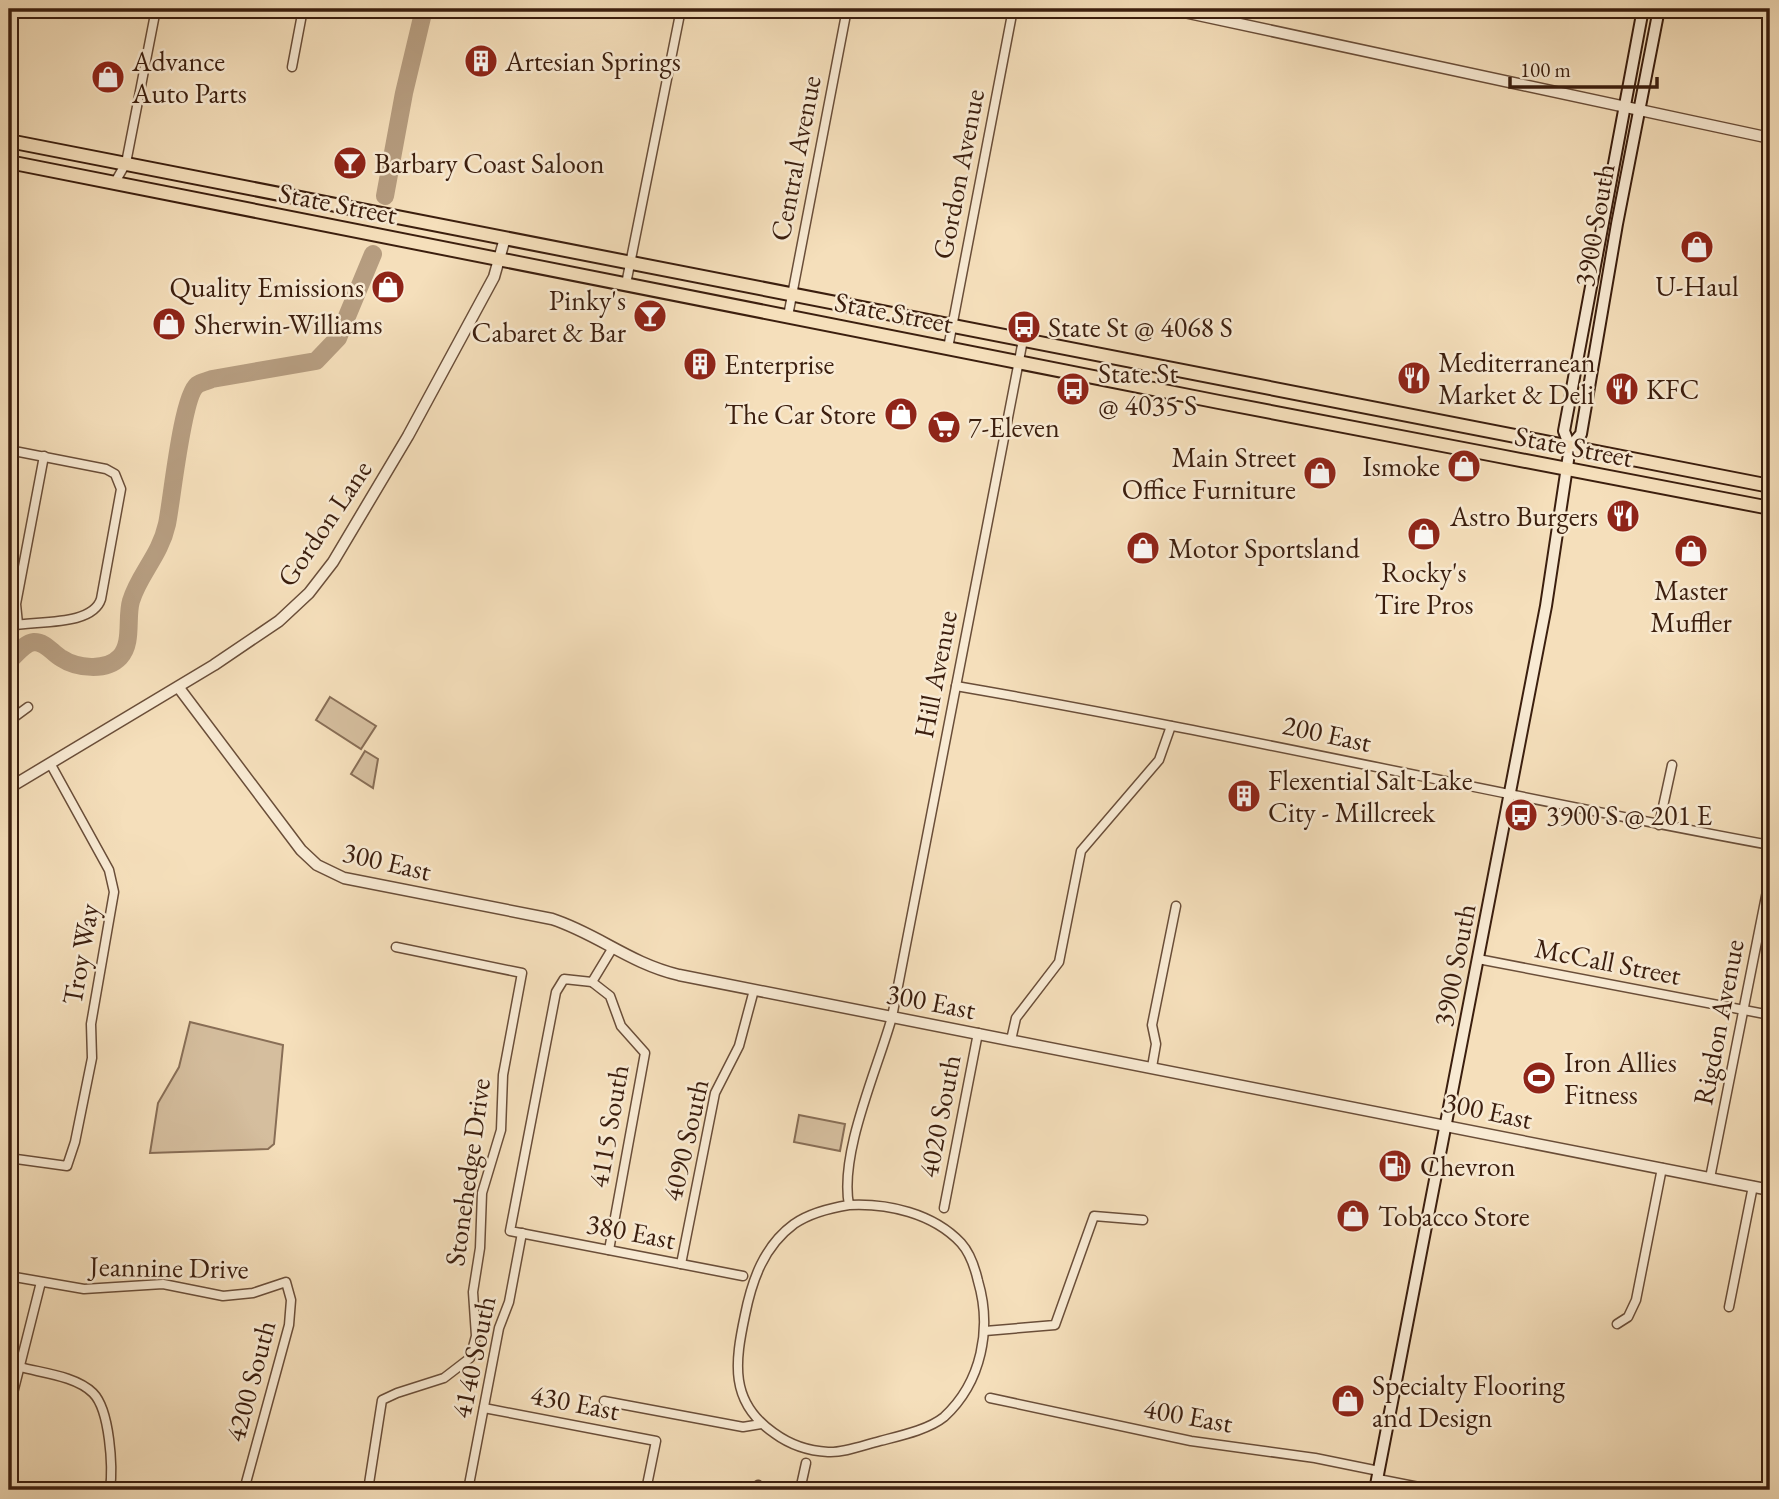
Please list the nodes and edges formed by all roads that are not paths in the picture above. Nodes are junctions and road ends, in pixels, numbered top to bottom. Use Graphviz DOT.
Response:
graph roads {
  1 [pos="156,9"];
  2 [pos="303,9"];
  3 [pos="681,9"];
  4 [pos="847,9"];
  5 [pos="1013,9"];
  6 [pos="1170,9"];
  7 [pos="1643,9"];
  8 [pos="1659,9"];
  9 [pos="292,67"];
  10 [pos="1623,107"];
  11 [pos="1639,111"];
  12 [pos="1770,138"];
  13 [pos="9,141"];
  14 [pos="9,162"];
  15 [pos="126,163"];
  16 [pos="114,184"];
  17 [pos="505,238"];
  18 [pos="500,260"];
  19 [pos="630,262"];
  20 [pos="626,284"];
  21 [pos="792,295"];
  22 [pos="788,316"];
  23 [pos="952,326"];
  24 [pos="1023,340"];
  25 [pos="948,348"];
  26 [pos="1018,361"];
  27 [pos="1570,447"];
  28 [pos="9,450"];
  29 [pos="44,456"];
  30 [pos="1566,470"];
  31 [pos="1770,486"];
  32 [pos="1770,508"];
  33 [pos="18,624"];
  34 [pos="9,626"];
  35 [pos="956,686"];
  36 [pos="179,688"];
  37 [pos="28,707"];
  38 [pos="9,721"];
  39 [pos="1171,726"];
  40 [pos="50,764"];
  41 [pos="1672,765"];
  42 [pos="9,788"];
  43 [pos="1510,794"];
  44 [pos="1659,825"];
  45 [pos="1770,845"];
  46 [pos="1770,876"];
  47 [pos="1176,906"];
  48 [pos="396,947"];
  49 [pos="612,949"];
  50 [pos="1478,959"];
  51 [pos="592,982"];
  52 [pos="754,990"];
  53 [pos="1744,1011"];
  54 [pos="1770,1015"];
  55 [pos="892,1017"];
  56 [pos="978,1033"];
  57 [pos="1011,1040"];
  58 [pos="1152,1067"];
  59 [pos="1446,1124"];
  60 [pos="9,1158"];
  61 [pos="1662,1168"];
  62 [pos="1710,1178"];
  63 [pos="1753,1186"];
  64 [pos="1770,1190"];
  65 [pos="849,1205"];
  66 [pos="944,1208"];
  67 [pos="1143,1220"];
  68 [pos="522,1233"];
  69 [pos="609,1250"];
  70 [pos="681,1264"];
  71 [pos="9,1276"];
  72 [pos="743,1276"];
  73 [pos="41,1282"];
  74 [pos="286,1282"];
  75 [pos="1729,1307"];
  76 [pos="1617,1324"];
  77 [pos="985,1331"];
  78 [pos="20,1367"];
  79 [pos="990,1398"];
  80 [pos="604,1401"];
  81 [pos="484,1408"];
  82 [pos="9,1409"];
  83 [pos="761,1424"];
  84 [pos="806,1463"];
  85 [pos="1378,1480"];
  86 [pos="110,1490"];
  87 [pos="244,1490"];
  88 [pos="368,1490"];
  89 [pos="468,1490"];
  90 [pos="646,1490"];
  91 [pos="800,1490"];
  92 [pos="1434,1490"];
  1 -- 15 [label="street"];
  2 -- 9 [label="street"];
  3 -- 19 [label="street"];
  4 -- 21 [label="street, Central Avenue"];
  5 -- 23 [label="street, Gordon Avenue"];
  6 -- 10 [label="street"];
  7 -- 10 [label="main road, 3900 South"];
  8 -- 11 [label="main road, 3900 South"];
  10 -- 11 [label="street"];
  10 -- 27 [label="main road, 3900 South"];
  11 -- 12 [label="street"];
  11 -- 27 [label="main road, 3900 South"];
  13 -- 15 [label="main road, State Street"];
  14 -- 16 [label="main road, State Street"];
  15 -- 16 [label="street"];
  15 -- 17 [label="main road, State Street"];
  16 -- 18 [label="main road, State Street"];
  17 -- 18 [label="street, Gordon Lane"];
  17 -- 19 [label="main road, State Street"];
  18 -- 20 [label="main road, State Street"];
  18 -- 36 [label="street, Gordon Lane"];
  19 -- 20 [label="street"];
  19 -- 21 [label="main road, State Street"];
  20 -- 22 [label="main road, State Street"];
  21 -- 22 [label="street, Central Avenue"];
  21 -- 23 [label="main road, State Street"];
  22 -- 25 [label="main road, State Street"];
  23 -- 24 [label="main road, State Street"];
  23 -- 25 [label="street, Gordon Avenue"];
  24 -- 26 [label="street, Hill Avenue"];
  24 -- 27 [label="main road, State Street"];
  25 -- 26 [label="main road, State Street"];
  26 -- 30 [label="main road, State Street"];
  26 -- 35 [label="street, Hill Avenue"];
  27 -- 30 [label="main road, 3900 South"];
  27 -- 31 [label="main road, State Street"];
  28 -- 29 [label="street"];
  29 -- 33 [label="street"];
  29 -- 33 [label="street"];
  30 -- 32 [label="main road, State Street"];
  30 -- 43 [label="main road, 3900 South"];
  33 -- 34 [label="street"];
  35 -- 39 [label="street, 200 East"];
  35 -- 55 [label="street, Hill Avenue"];
  36 -- 40 [label="street, Gordon Lane"];
  36 -- 49 [label="street, 300 East"];
  37 -- 38 [label="street"];
  39 -- 43 [label="street, 200 East"];
  39 -- 57 [label="street"];
  40 -- 42 [label="street, Gordon Lane"];
  40 -- 60 [label="street, Troy Way"];
  41 -- 44 [label="street"];
  43 -- 44 [label="street, 200 East"];
  43 -- 50 [label="main road, 3900 South"];
  44 -- 45 [label="street, 200 East"];
  46 -- 53 [label="street, Rigdon Avenue"];
  47 -- 58 [label="street"];
  48 -- 88 [label="street, Stonehedge Drive"];
  49 -- 51 [label="street"];
  49 -- 52 [label="street, 300 East"];
  50 -- 53 [label="street, McCall Street"];
  50 -- 59 [label="main road, 3900 South"];
  51 -- 68 [label="street, 380 East"];
  51 -- 69 [label="street, 4115 South"];
  52 -- 55 [label="street, 300 East"];
  52 -- 70 [label="street, 4090 South"];
  53 -- 54 [label="street, McCall Street"];
  53 -- 62 [label="street, Rigdon Avenue"];
  55 -- 56 [label="street, 300 East"];
  55 -- 65 [label="street, Hill Avenue"];
  56 -- 57 [label="street, 300 East"];
  56 -- 66 [label="street, 4020 South"];
  57 -- 58 [label="street, 300 East"];
  58 -- 59 [label="street, 300 East"];
  59 -- 61 [label="street, 300 East"];
  59 -- 85 [label="main road, 3900 South"];
  61 -- 62 [label="street, 300 East"];
  61 -- 76 [label="street"];
  62 -- 63 [label="street, 300 East"];
  63 -- 64 [label="street, 300 East"];
  63 -- 75 [label="street"];
  65 -- 77 [label="street"];
  65 -- 83 [label="street"];
  67 -- 77 [label="street"];
  68 -- 69 [label="street, 380 East"];
  68 -- 81 [label="street, 4140 South"];
  69 -- 70 [label="street, 380 East"];
  70 -- 72 [label="street, 380 East"];
  71 -- 73 [label="street, Jeannine Drive"];
  73 -- 74 [label="street, Jeannine Drive"];
  73 -- 78 [label="street"];
  74 -- 87 [label="street, 4200 South"];
  77 -- 83 [label="street"];
  78 -- 82 [label="street"];
  78 -- 86 [label="street"];
  79 -- 85 [label="street, 400 East"];
  80 -- 83 [label="street"];
  81 -- 89 [label="street, 4140 South"];
  81 -- 90 [label="street, 430 East"];
  84 -- 91 [label="street"];
  85 -- 92 [label="street, 400 East"];
}
